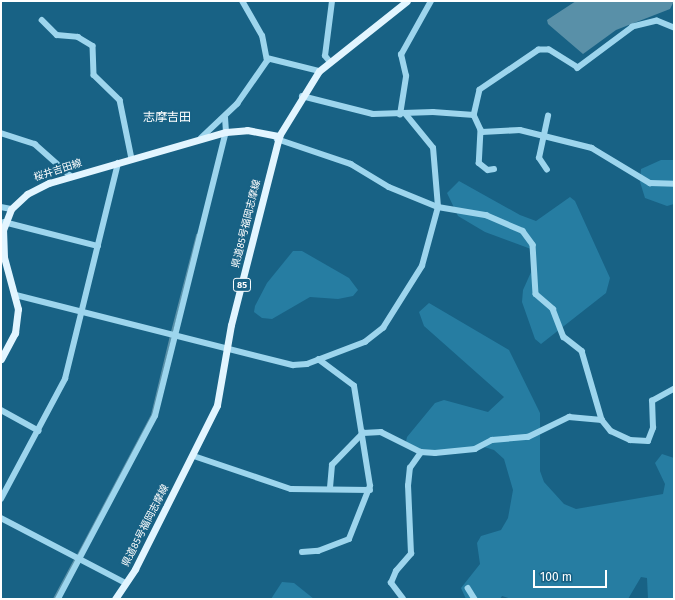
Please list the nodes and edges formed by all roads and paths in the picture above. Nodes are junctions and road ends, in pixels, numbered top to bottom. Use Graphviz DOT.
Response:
graph roads {
  1 [pos="242,1"];
  2 [pos="332,1"];
  3 [pos="407,1"];
  4 [pos="431,1"];
  5 [pos="42,20"];
  6 [pos="674,28"];
  7 [pos="267,58"];
  8 [pos="329,62"];
  9 [pos="318,71"];
  10 [pos="302,96"];
  11 [pos="403,115"];
  12 [pos="474,115"];
  13 [pos="548,116"];
  14 [pos="225,118"];
  15 [pos="481,130"];
  16 [pos="226,132"];
  17 [pos="1,133"];
  18 [pos="201,138"];
  19 [pos="278,138"];
  20 [pos="542,138"];
  21 [pos="132,159"];
  22 [pos="118,163"];
  23 [pos="494,169"];
  24 [pos="548,170"];
  25 [pos="71,176"];
  26 [pos="674,184"];
  27 [pos="1,207"];
  28 [pos="438,207"];
  29 [pos="11,209"];
  30 [pos="4,222"];
  31 [pos="98,246"];
  32 [pos="16,295"];
  33 [pos="80,310"];
  34 [pos="176,334"];
  35 [pos="226,348"];
  36 [pos="1,359"];
  37 [pos="319,360"];
  38 [pos="674,389"];
  39 [pos="1,410"];
  40 [pos="602,420"];
  41 [pos="39,430"];
  42 [pos="363,433"];
  43 [pos="421,452"];
  44 [pos="194,456"];
  45 [pos="330,488"];
  46 [pos="370,490"];
  47 [pos="1,499"];
  48 [pos="1,518"];
  49 [pos="302,552"];
  50 [pos="80,559"];
  51 [pos="126,583"];
  52 [pos="468,588"];
  53 [pos="58,599"];
  54 [pos="115,599"];
  55 [pos="403,599"];
  56 [pos="475,599"];
  1 -- 7 [label="street"];
  2 -- 8 [label="street"];
  3 -- 8 [label="main road, 県道85号福岡志摩線 / 85"];
  4 -- 11 [label="street"];
  5 -- 21 [label="street"];
  6 -- 12 [label="street"];
  7 -- 9 [label="street"];
  7 -- 14 [label="street, 桜井吉田線"];
  8 -- 9 [label="main road, 県道85号福岡志摩線 / 85"];
  9 -- 10 [label="main road, 県道85号福岡志摩線 / 85"];
  10 -- 11 [label="street"];
  10 -- 19 [label="main road, 県道85号福岡志摩線 / 85"];
  11 -- 12 [label="street"];
  11 -- 28 [label="street"];
  12 -- 15 [label="street"];
  13 -- 20 [label="street"];
  14 -- 16 [label="street"];
  14 -- 18 [label="street, 桜井吉田線"];
  15 -- 20 [label="street"];
  15 -- 23 [label="street"];
  16 -- 18 [label="main road, 桜井吉田線"];
  16 -- 19 [label="main road, 桜井吉田線"];
  16 -- 34 [label="street"];
  17 -- 25 [label="street"];
  18 -- 21 [label="main road, 桜井吉田線"];
  19 -- 28 [label="street"];
  19 -- 35 [label="main road, 県道85号福岡志摩線 / 85"];
  20 -- 24 [label="street"];
  20 -- 26 [label="street"];
  21 -- 22 [label="main road, 桜井吉田線"];
  22 -- 25 [label="main road, 桜井吉田線"];
  22 -- 31 [label="street"];
  25 -- 29 [label="main road, 桜井吉田線"];
  27 -- 29 [label="street"];
  28 -- 37 [label="street"];
  28 -- 40 [label="street"];
  29 -- 30 [label="main road, 桜井吉田線"];
  30 -- 31 [label="street"];
  30 -- 32 [label="main road, 桜井吉田線"];
  31 -- 33 [label="street"];
  32 -- 33 [label="street"];
  32 -- 36 [label="main road, 桜井吉田線"];
  33 -- 34 [label="street"];
  33 -- 41 [label="street"];
  34 -- 35 [label="street"];
  34 -- 50 [label="street"];
  35 -- 37 [label="street"];
  35 -- 44 [label="main road, 県道85号福岡志摩線 / 85"];
  37 -- 42 [label="street"];
  38 -- 40 [label="street"];
  39 -- 41 [label="street"];
  40 -- 43 [label="street"];
  41 -- 47 [label="street"];
  42 -- 43 [label="street"];
  42 -- 45 [label="street"];
  42 -- 46 [label="street"];
  43 -- 55 [label="street"];
  44 -- 45 [label="street"];
  44 -- 51 [label="main road, 県道85号福岡志摩線 / 85"];
  45 -- 46 [label="street"];
  46 -- 49 [label="street"];
  48 -- 50 [label="street"];
  50 -- 51 [label="street"];
  50 -- 53 [label="street"];
  51 -- 54 [label="main road, 県道85号福岡志摩線 / 85"];
  52 -- 56 [label="street"];
}
